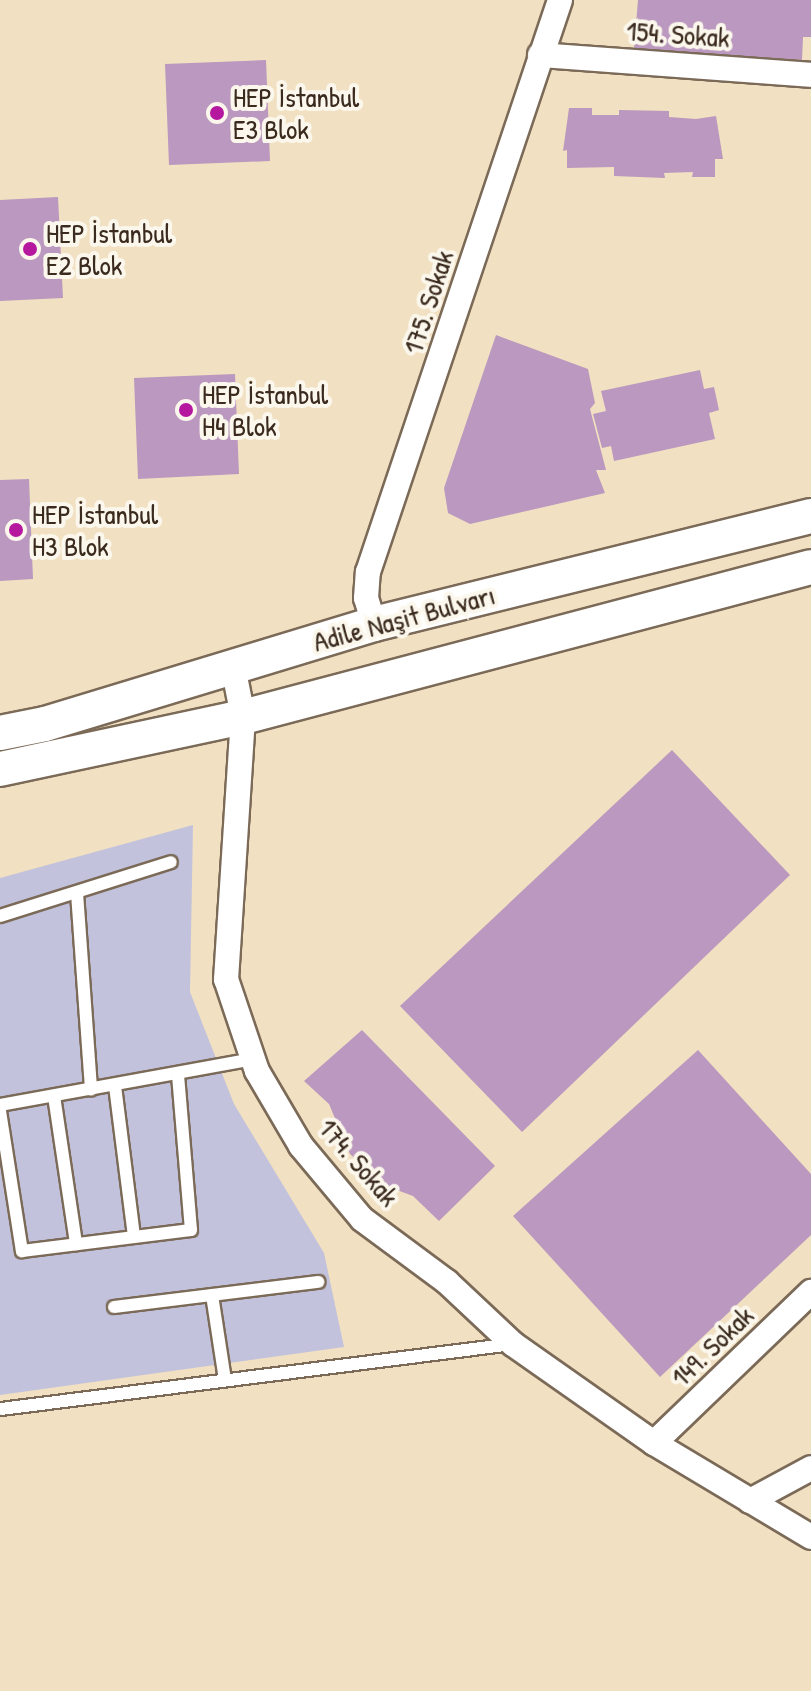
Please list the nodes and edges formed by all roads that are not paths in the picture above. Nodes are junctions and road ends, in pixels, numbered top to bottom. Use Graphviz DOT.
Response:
graph roads {
  1 [pos="560,0"];
  2 [pos="540,55"];
  3 [pos="811,75"];
  4 [pos="811,516"];
  5 [pos="811,567"];
  6 [pos="374,624"];
  7 [pos="233,666"];
  8 [pos="243,717"];
  9 [pos="0,733"];
  10 [pos="0,769"];
  11 [pos="171,862"];
  12 [pos="77,893"];
  13 [pos="0,916"];
  14 [pos="253,1059"];
  15 [pos="178,1076"];
  16 [pos="115,1086"];
  17 [pos="91,1090"];
  18 [pos="54,1096"];
  19 [pos="0,1108"];
  20 [pos="134,1237"];
  21 [pos="76,1244"];
  22 [pos="318,1282"];
  23 [pos="811,1292"];
  24 [pos="212,1295"];
  25 [pos="114,1307"];
  26 [pos="513,1344"];
  27 [pos="225,1380"];
  28 [pos="1,1409"];
  29 [pos="654,1443"];
  30 [pos="811,1468"];
  31 [pos="750,1501"];
  32 [pos="811,1537"];
  1 -- 2 [label="street, 175. Sokak"];
  2 -- 3 [label="street, 154. Sokak"];
  2 -- 6 [label="street, 175. Sokak"];
  4 -- 6 [label="main road, Adile Naşit Bulvarı"];
  5 -- 8 [label="main road, Adile Naşit Bulvarı"];
  6 -- 7 [label="main road, Adile Naşit Bulvarı"];
  7 -- 8 [label="street, 174. Sokak"];
  7 -- 9 [label="main road, Adile Naşit Bulvarı"];
  8 -- 10 [label="main road, Adile Naşit Bulvarı"];
  8 -- 14 [label="street, 174. Sokak"];
  11 -- 12 [label="lane"];
  12 -- 13 [label="lane"];
  12 -- 17 [label="lane"];
  14 -- 15 [label="lane"];
  14 -- 26 [label="street, 174. Sokak"];
  15 -- 16 [label="lane"];
  15 -- 20 [label="lane"];
  16 -- 17 [label="lane"];
  16 -- 20 [label="lane"];
  17 -- 18 [label="lane"];
  18 -- 19 [label="lane"];
  18 -- 21 [label="lane"];
  19 -- 21 [label="lane"];
  20 -- 21 [label="lane"];
  22 -- 24 [label="lane"];
  23 -- 29 [label="street, 149. Sokak"];
  24 -- 25 [label="lane"];
  24 -- 27 [label="lane"];
  26 -- 27 [label="lane"];
  26 -- 29 [label="street, 174. Sokak"];
  27 -- 28 [label="lane"];
  29 -- 31 [label="street, 174. Sokak"];
  30 -- 31 [label="street"];
  31 -- 32 [label="street, 174. Sokak"];
}
